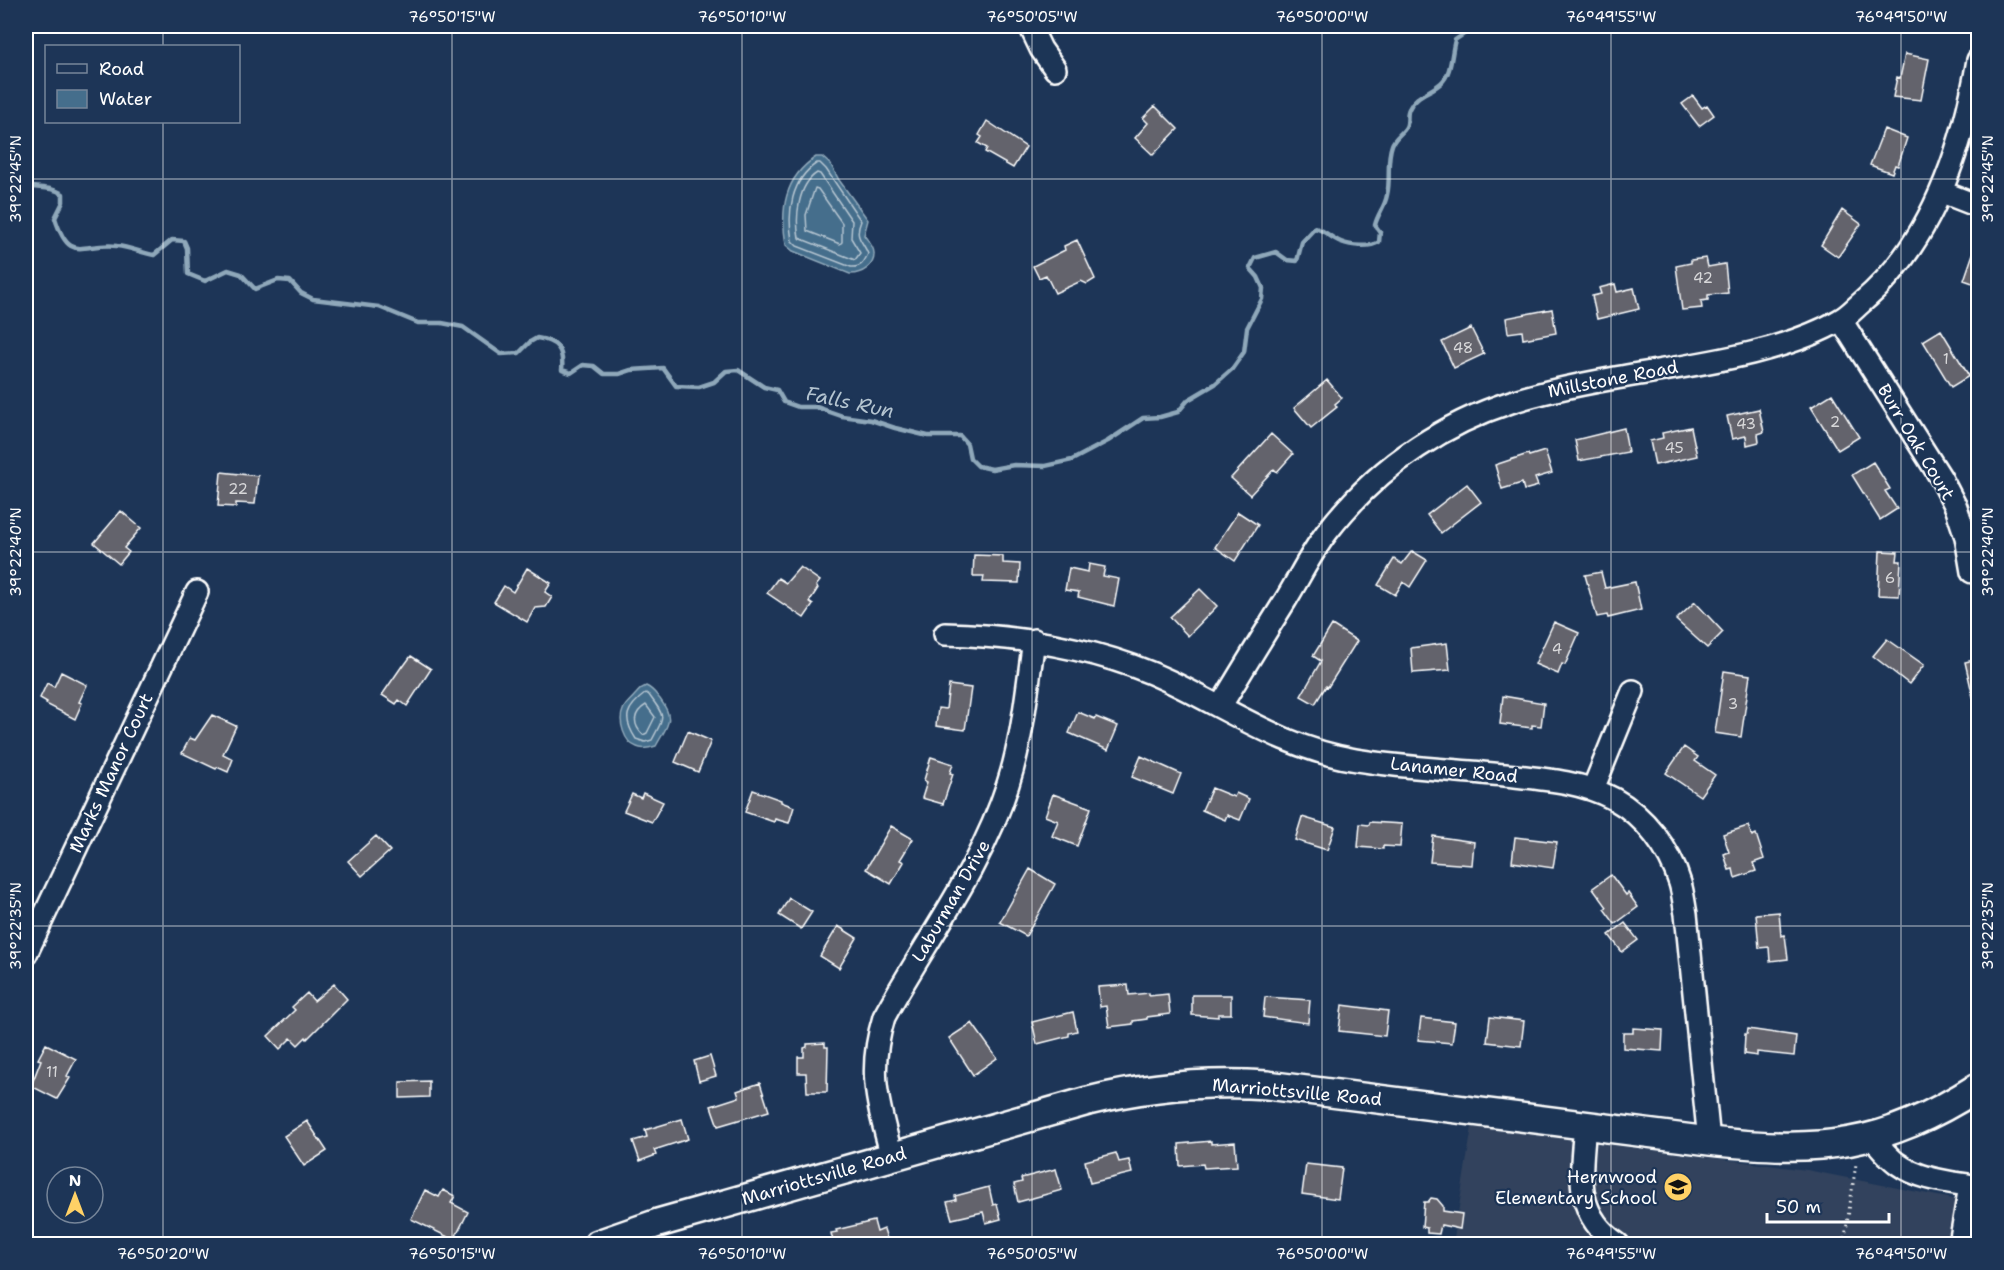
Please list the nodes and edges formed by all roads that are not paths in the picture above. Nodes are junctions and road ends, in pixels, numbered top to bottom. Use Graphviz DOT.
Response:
graph roads {
  1 [pos="1030,26"];
  2 [pos="1978,60"];
  3 [pos="1055,69"];
  4 [pos="1942,192"];
  5 [pos="1978,206"];
  6 [pos="1841,320"];
  7 [pos="1972,572"];
  8 [pos="197,592"];
  9 [pos="945,634"];
  10 [pos="1034,640"];
  11 [pos="1633,691"];
  12 [pos="1220,707"];
  13 [pos="1593,789"];
  14 [pos="26,954"];
  15 [pos="1978,1088"];
  16 [pos="1585,1125"];
  17 [pos="1872,1137"];
  18 [pos="1709,1141"];
  19 [pos="892,1157"];
  20 [pos="1974,1186"];
  21 [pos="598,1245"];
  22 [pos="1618,1245"];
  23 [pos="1960,1245"];
  1 -- 3 [label="street"];
  2 -- 4 [label="street, Millstone Road"];
  4 -- 5 [label="street"];
  4 -- 6 [label="street, Millstone Road"];
  6 -- 7 [label="street, Burr Oak Court"];
  6 -- 12 [label="street, Millstone Road"];
  8 -- 14 [label="street, Marks Manor Court"];
  9 -- 10 [label="street, Lanamer Road"];
  10 -- 12 [label="street, Lanamer Road"];
  10 -- 19 [label="street, Laburman Drive"];
  11 -- 13 [label="street"];
  12 -- 13 [label="street, Lanamer Road"];
  13 -- 18 [label="street, Lanamer Road"];
  15 -- 17 [label="main road, Marriottsville Road"];
  16 -- 18 [label="main road, Marriottsville Road"];
  16 -- 19 [label="main road, Marriottsville Road"];
  16 -- 22 [label="street"];
  17 -- 18 [label="main road, Marriottsville Road"];
  17 -- 20 [label="street"];
  19 -- 21 [label="main road, Marriottsville Road"];
  20 -- 23 [label="street"];
}
